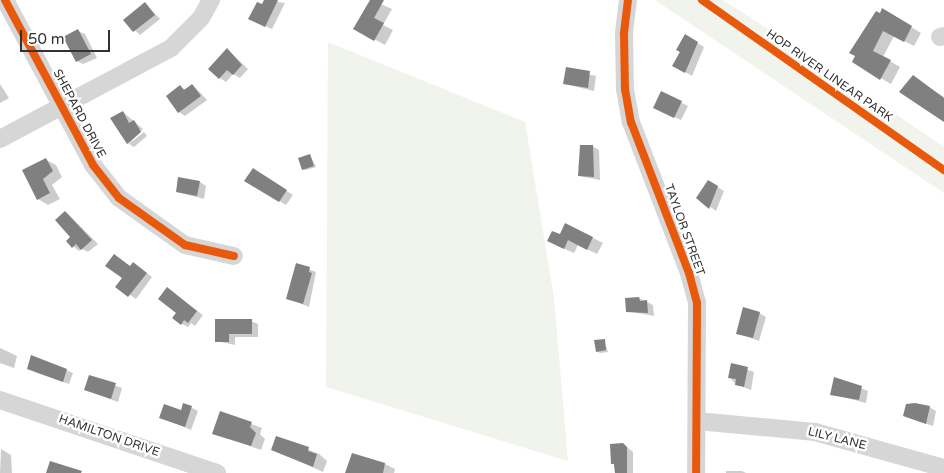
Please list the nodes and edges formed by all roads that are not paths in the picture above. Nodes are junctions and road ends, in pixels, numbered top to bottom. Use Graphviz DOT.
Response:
graph roads {
  1 [pos="4,0"];
  2 [pos="211,0"];
  3 [pos="628,0"];
  4 [pos="61,105"];
  5 [pos="0,139"];
  6 [pos="234,256"];
  7 [pos="0,400"];
  8 [pos="697,421"];
  9 [pos="944,468"];
  10 [pos="218,473"];
  11 [pos="696,473"];
  1 -- 4 [label="street, SHEPARD DRIVE"];
  2 -- 4 [label="street"];
  3 -- 8 [label="street, TAYLOR STREET"];
  4 -- 5 [label="street"];
  4 -- 6 [label="street, SHEPARD DRIVE"];
  7 -- 10 [label="street, HAMILTON DRIVE"];
  8 -- 9 [label="street, LILY LANE"];
  8 -- 11 [label="street, TAYLOR STREET"];
}
